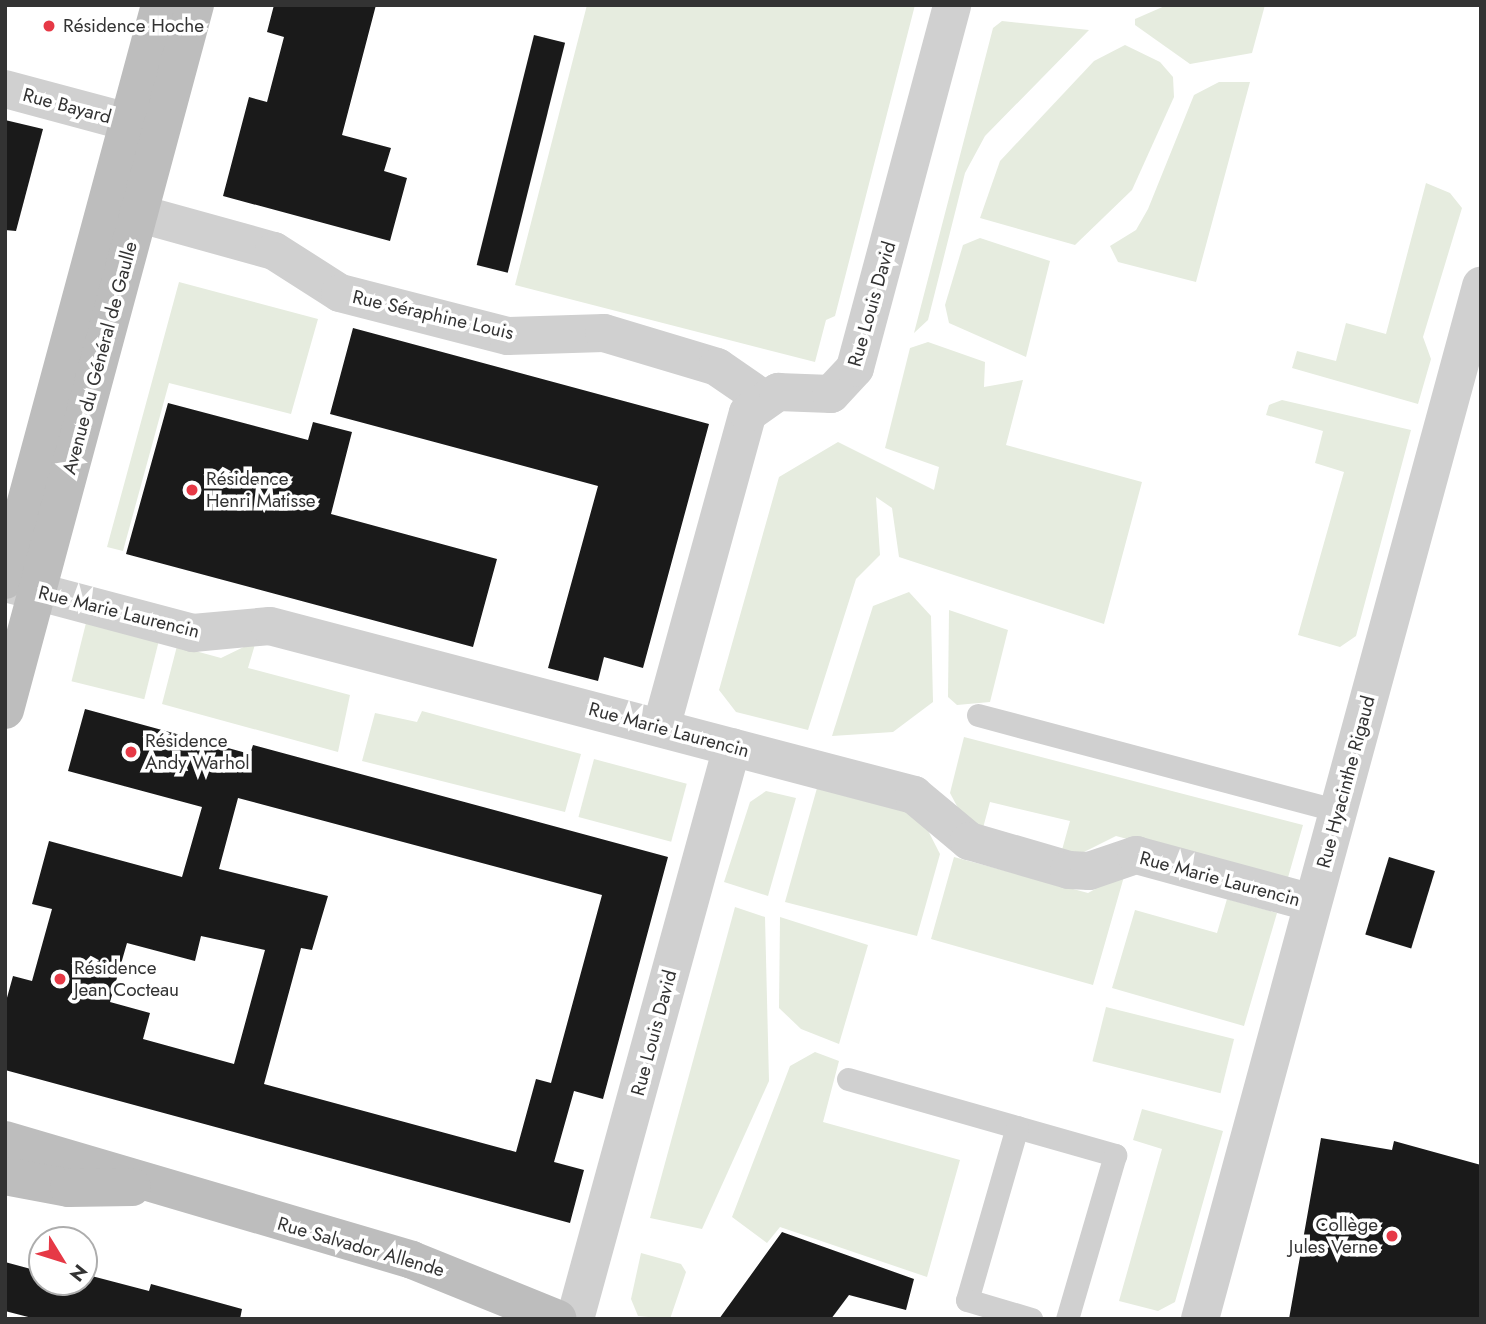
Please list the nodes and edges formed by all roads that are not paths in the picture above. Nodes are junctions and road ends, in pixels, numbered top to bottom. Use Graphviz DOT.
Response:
graph roads {
  1 [pos="160,5"];
  2 [pos="195,5"];
  3 [pos="952,5"];
  4 [pos="5,89"];
  5 [pos="128,122"];
  6 [pos="123,209"];
  7 [pos="1481,286"];
  8 [pos="762,398"];
  9 [pos="23,545"];
  10 [pos="16,585"];
  11 [pos="5,710"];
  12 [pos="978,715"];
  13 [pos="661,728"];
  14 [pos="732,747"];
  15 [pos="1338,811"];
  16 [pos="1313,904"];
  17 [pos="848,1079"];
  18 [pos="1017,1127"];
  19 [pos="5,1140"];
  20 [pos="5,1176"];
  21 [pos="159,1190"];
  22 [pos="558,1319"];
  23 [pos="575,1319"];
  24 [pos="1031,1319"];
  25 [pos="1068,1319"];
  26 [pos="1200,1319"];
  1 -- 5 [label="street, Avenue du Général de Gaulle"];
  2 -- 6 [label="street, Avenue du Général de Gaulle"];
  3 -- 8 [label="street, Rue Louis David"];
  4 -- 5 [label="street, Rue Bayard"];
  5 -- 6 [label="street, Avenue du Général de Gaulle"];
  6 -- 8 [label="street, Rue Séraphine Louis"];
  6 -- 9 [label="street, Avenue du Général de Gaulle"];
  7 -- 15 [label="street, Rue Hyacinthe Rigaud"];
  8 -- 13 [label="street"];
  9 -- 10 [label="street, Avenue du Général de Gaulle"];
  10 -- 11 [label="street, Avenue du Général de Gaulle"];
  10 -- 13 [label="street, Rue Marie Laurencin"];
  12 -- 15 [label="lane"];
  13 -- 14 [label="street, Rue Marie Laurencin"];
  14 -- 16 [label="street, Rue Marie Laurencin"];
  14 -- 23 [label="street, Rue Louis David"];
  15 -- 16 [label="street, Rue Hyacinthe Rigaud"];
  16 -- 26 [label="street, Rue Hyacinthe Rigaud"];
  17 -- 18 [label="lane"];
  18 -- 24 [label="lane"];
  18 -- 25 [label="lane"];
  19 -- 21 [label="street, Rue Salvador Allende"];
  20 -- 21 [label="street, Rue Salvador Allende"];
  21 -- 22 [label="street, Rue Salvador Allende"];
}
